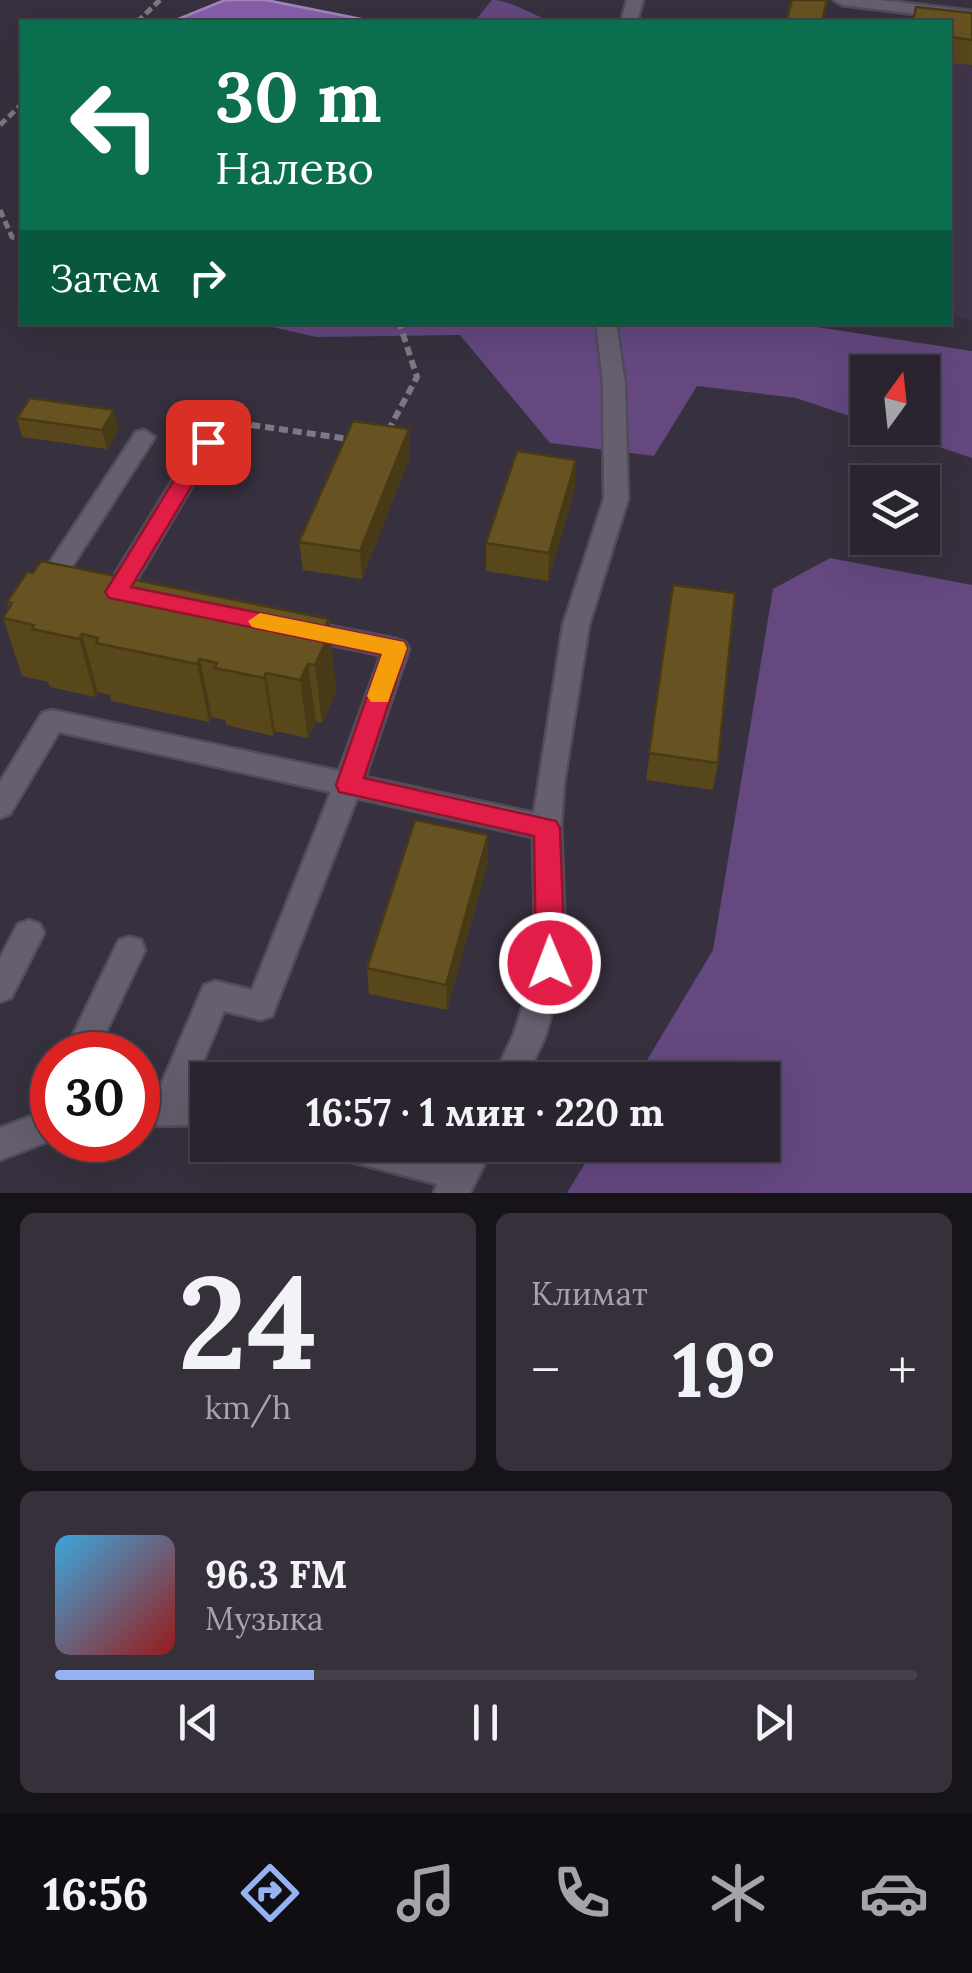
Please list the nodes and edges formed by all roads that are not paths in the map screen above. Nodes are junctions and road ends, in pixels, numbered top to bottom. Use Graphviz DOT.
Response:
graph roads {
  1 [pos="842,0"];
  2 [pos="885,14"];
  3 [pos="972,16"];
  4 [pos="606,325"];
  5 [pos="144,437"];
  6 [pos="208,442"];
  7 [pos="117,592"];
  8 [pos="154,600"];
  9 [pos="266,622"];
  10 [pos="348,785"];
  11 [pos="0,806"];
  12 [pos="547,828"];
  13 [pos="29,933"];
  14 [pos="130,950"];
  15 [pos="0,988"];
  16 [pos="90,1032"];
  17 [pos="517,1062"];
  18 [pos="160,1096"];
  19 [pos="160,1109"];
  20 [pos="190,1109"];
  21 [pos="30,1130"];
  22 [pos="0,1144"];
  23 [pos="395,1162"];
  24 [pos="451,1182"];
  1 -- 2 [label="street"];
  2 -- 3 [label="street"];
  4 -- 12 [label="street"];
  5 -- 7 [label="street"];
  6 -- 7 [label="street"];
  7 -- 8 [label="street"];
  9 -- 10 [label="street"];
  10 -- 11 [label="street"];
  10 -- 12 [label="street"];
  10 -- 18 [label="street"];
  12 -- 17 [label="street"];
  13 -- 15 [label="street"];
  14 -- 16 [label="street"];
  19 -- 20 [label="street"];
  21 -- 22 [label="street"];
  23 -- 24 [label="street"];
}
